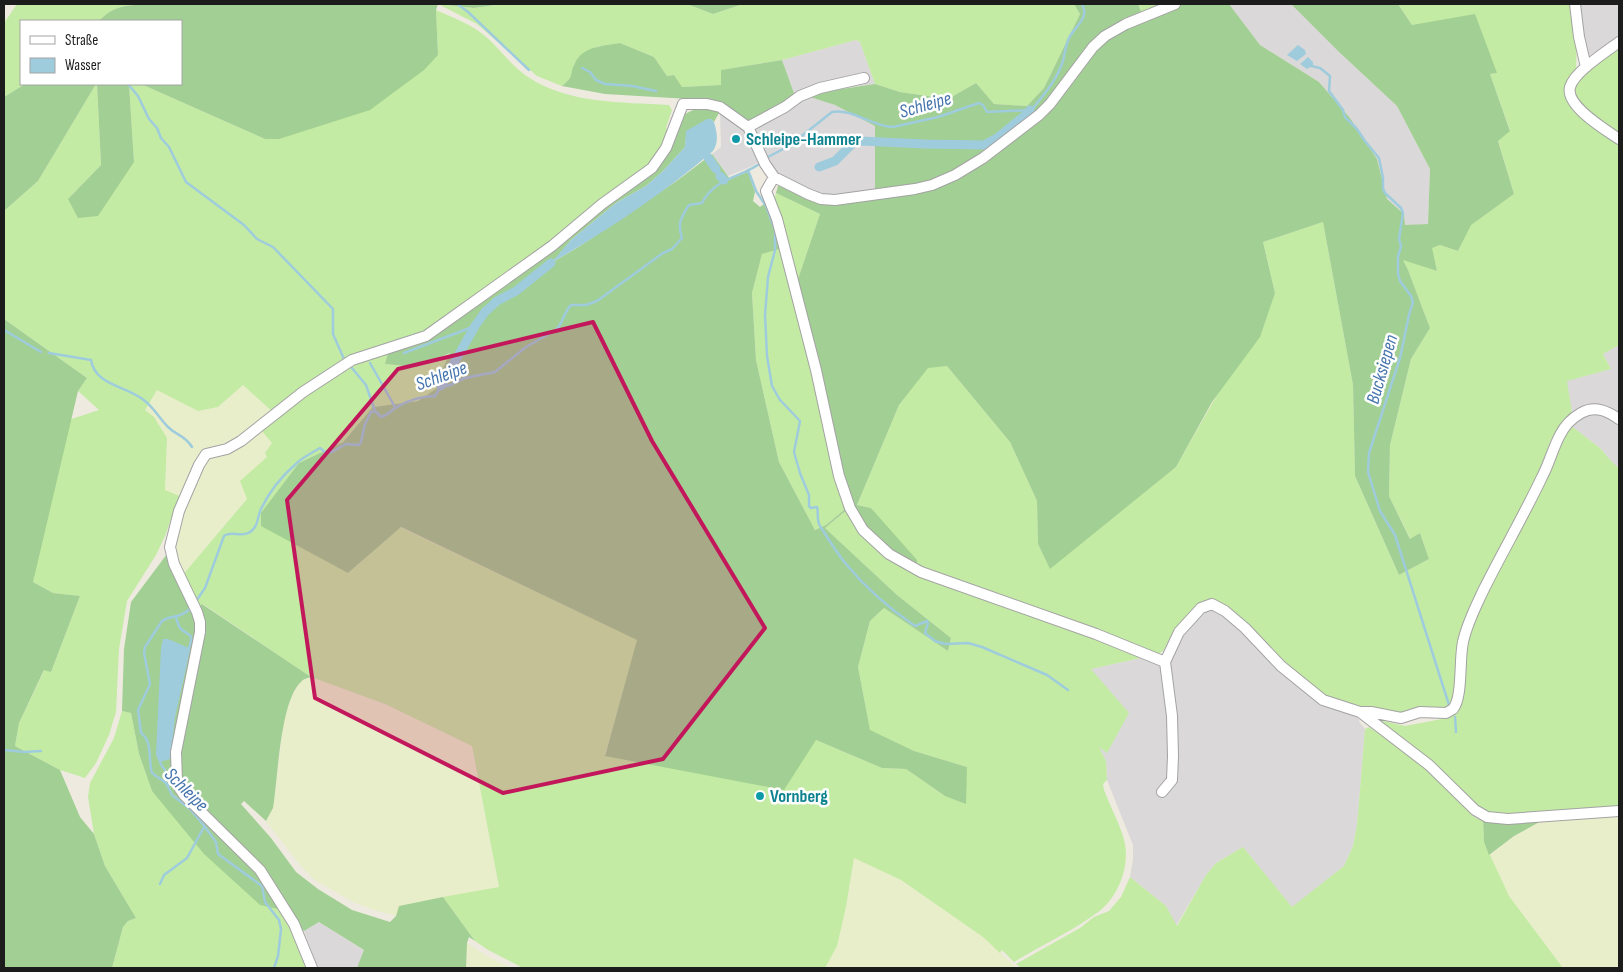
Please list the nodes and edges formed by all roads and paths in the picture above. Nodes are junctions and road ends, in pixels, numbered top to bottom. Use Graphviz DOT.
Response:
graph roads {
  1 [pos="1175,4"];
  2 [pos="1575,4"];
  3 [pos="1619,42"];
  4 [pos="1586,67"];
  5 [pos="864,78"];
  6 [pos="748,127"];
  7 [pos="1619,139"];
  8 [pos="774,177"];
  9 [pos="1619,419"];
  10 [pos="1165,662"];
  11 [pos="1360,712"];
  12 [pos="1162,792"];
  13 [pos="1619,811"];
  14 [pos="312,968"];
  1 -- 8 [label="street"];
  2 -- 4 [label="street"];
  3 -- 4 [label="street"];
  4 -- 7 [label="street"];
  5 -- 6 [label="street"];
  6 -- 8 [label="street"];
  6 -- 14 [label="street"];
  8 -- 10 [label="street"];
  9 -- 11 [label="street"];
  10 -- 11 [label="street"];
  10 -- 12 [label="street"];
  11 -- 13 [label="street"];
}
